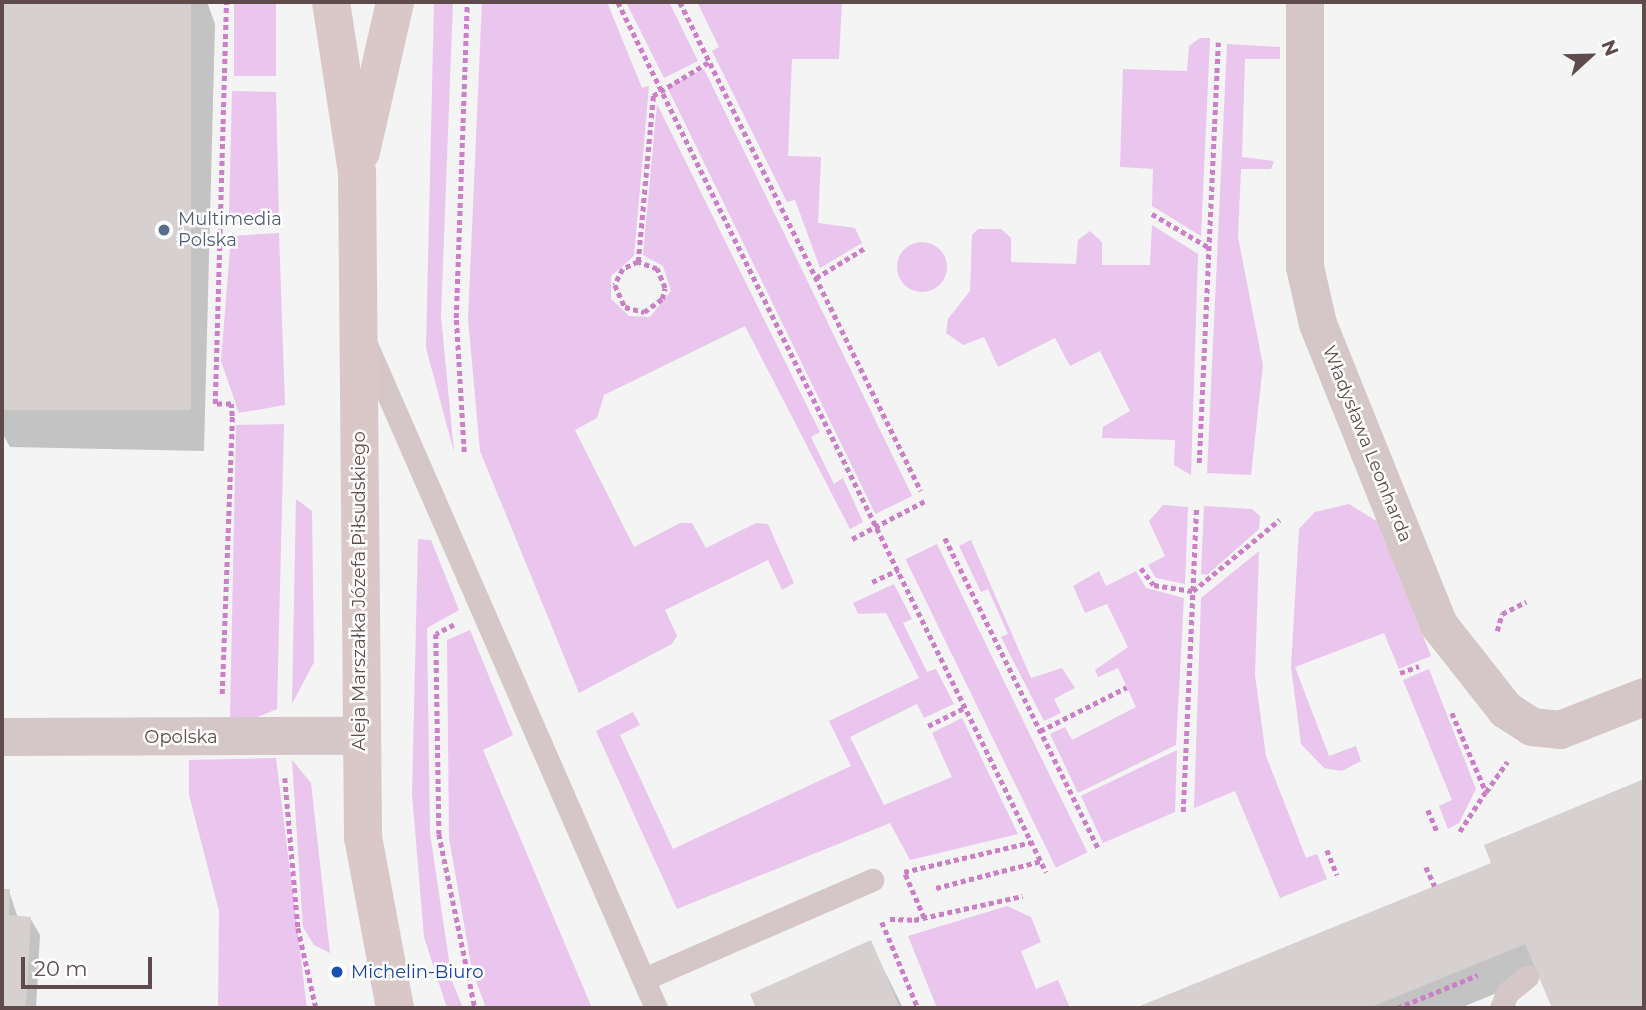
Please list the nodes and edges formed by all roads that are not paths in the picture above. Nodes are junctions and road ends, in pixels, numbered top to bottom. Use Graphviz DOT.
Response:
graph roads {
  1 [pos="331,2"];
  2 [pos="395,2"];
  3 [pos="1305,2"];
  4 [pos="357,171"];
  5 [pos="357,324"];
  6 [pos="1644,697"];
  7 [pos="360,736"];
  8 [pos="2,737"];
  9 [pos="872,880"];
  10 [pos="1527,977"];
  11 [pos="644,979"];
  12 [pos="395,1008"];
  13 [pos="656,1008"];
  14 [pos="1502,1008"];
  1 -- 4 [label="street, Aleja Marszałka Józefa Piłsudskiego"];
  2 -- 4 [label="street, Aleja Marszałka Józefa Piłsudskiego"];
  3 -- 6 [label="street, Władysława Leonharda"];
  4 -- 5 [label="street, Aleja Marszałka Józefa Piłsudskiego"];
  5 -- 7 [label="street, Aleja Marszałka Józefa Piłsudskiego"];
  5 -- 11 [label="lane"];
  7 -- 8 [label="street, Opolska"];
  7 -- 12 [label="street, Aleja Marszałka Józefa Piłsudskiego"];
  9 -- 11 [label="lane"];
  10 -- 14 [label="lane"];
  11 -- 13 [label="lane"];
}
